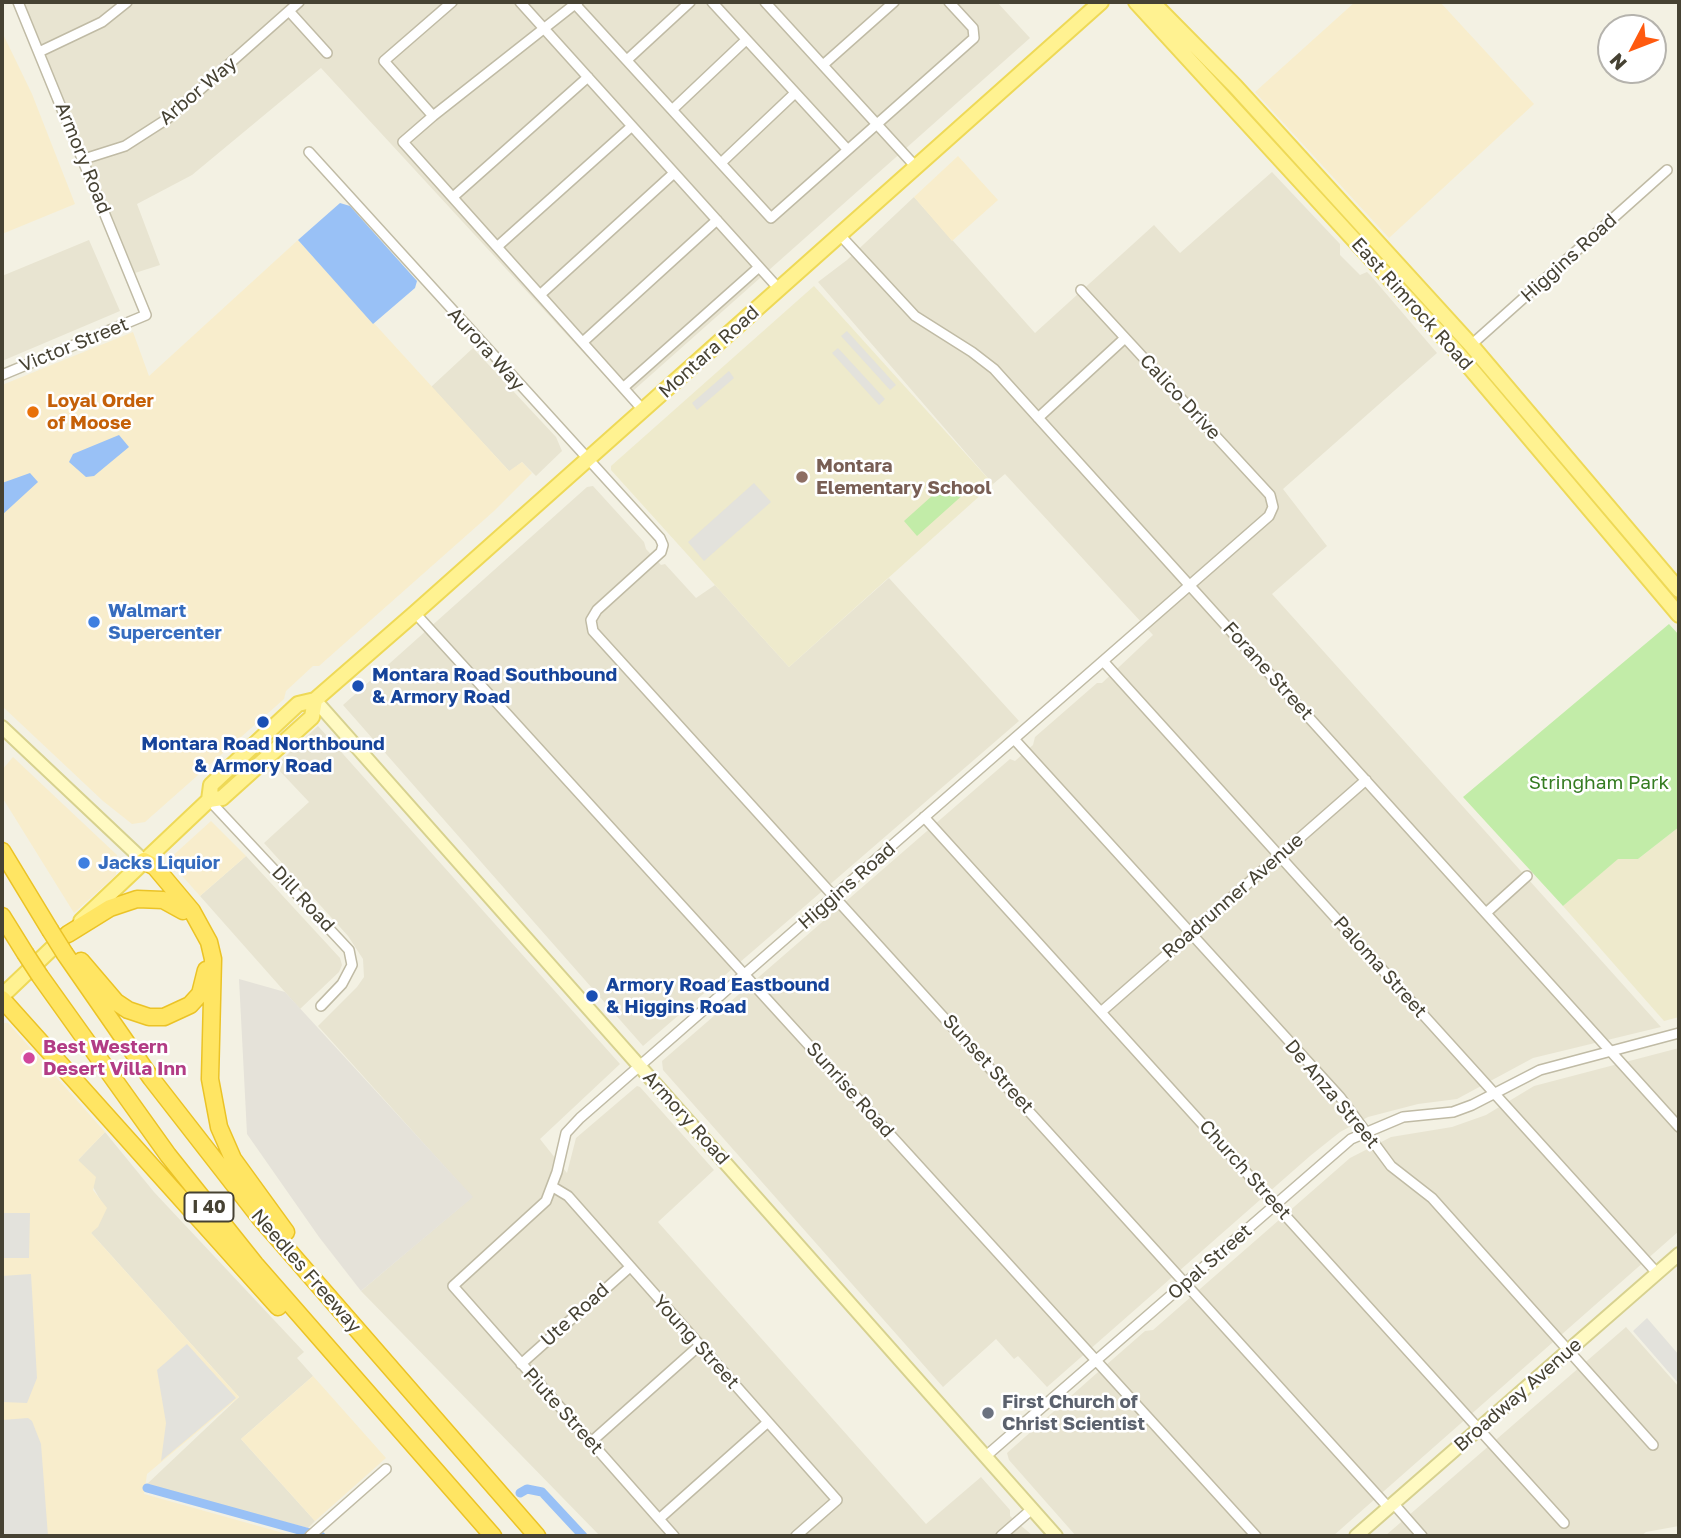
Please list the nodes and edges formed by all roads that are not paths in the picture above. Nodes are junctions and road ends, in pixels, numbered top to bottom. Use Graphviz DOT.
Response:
graph roads {
  1 [pos="18,2"];
  2 [pos="127,2"];
  3 [pos="299,2"];
  4 [pos="452,2"];
  5 [pos="520,2"];
  6 [pos="690,2"];
  7 [pos="712,2"];
  8 [pos="894,2"];
  9 [pos="949,2"];
  10 [pos="1101,2"];
  11 [pos="1136,2"];
  12 [pos="1152,2"];
  13 [pos="577,3"];
  14 [pos="772,4"];
  15 [pos="289,11"];
  16 [pos="542,27"];
  17 [pos="746,40"];
  18 [pos="39,52"];
  19 [pos="327,53"];
  20 [pos="627,60"];
  21 [pos="823,65"];
  22 [pos="587,77"];
  23 [pos="795,93"];
  24 [pos="673,110"];
  25 [pos="433,116"];
  26 [pos="877,124"];
  27 [pos="632,126"];
  28 [pos="847,149"];
  29 [pos="309,152"];
  30 [pos="84,159"];
  31 [pos="721,163"];
  32 [pos="916,167"];
  33 [pos="1667,170"];
  34 [pos="674,173"];
  35 [pos="453,197"];
  36 [pos="717,220"];
  37 [pos="840,235"];
  38 [pos="498,246"];
  39 [pos="759,267"];
  40 [pos="779,289"];
  41 [pos="1081,290"];
  42 [pos="541,293"];
  43 [pos="146,316"];
  44 [pos="1125,338"];
  45 [pos="584,341"];
  46 [pos="1471,345"];
  47 [pos="2,375"];
  48 [pos="624,387"];
  49 [pos="643,410"];
  50 [pos="1038,418"];
  51 [pos="588,459"];
  52 [pos="1273,507"];
  53 [pos="1191,586"];
  54 [pos="1679,590"];
  55 [pos="415,613"];
  56 [pos="1679,615"];
  57 [pos="592,620"];
  58 [pos="1103,661"];
  59 [pos="315,700"];
  60 [pos="2,727"];
  61 [pos="1014,739"];
  62 [pos="1366,780"];
  63 [pos="209,800"];
  64 [pos="924,817"];
  65 [pos="2,850"];
  66 [pos="1279,856"];
  67 [pos="144,861"];
  68 [pos="1527,876"];
  69 [pos="836,897"];
  70 [pos="183,911"];
  71 [pos="1486,913"];
  72 [pos="2,916"];
  73 [pos="1191,934"];
  74 [pos="62,938"];
  75 [pos="745,974"];
  76 [pos="2,998"];
  77 [pos="321,1006"];
  78 [pos="1101,1012"];
  79 [pos="1679,1033"];
  80 [pos="1611,1051"];
  81 [pos="640,1066"];
  82 [pos="1494,1093"];
  83 [pos="1679,1126"];
  84 [pos="1367,1132"];
  85 [pos="553,1187"];
  86 [pos="1276,1204"];
  87 [pos="1679,1254"];
  88 [pos="630,1267"];
  89 [pos="1657,1273"];
  90 [pos="1187,1282"];
  91 [pos="453,1286"];
  92 [pos="700,1345"];
  93 [pos="1569,1351"];
  94 [pos="376,1352"];
  95 [pos="1096,1361"];
  96 [pos="521,1364"];
  97 [pos="768,1422"];
  98 [pos="396,1425"];
  99 [pos="1478,1429"];
  100 [pos="591,1442"];
  101 [pos="1653,1446"];
  102 [pos="986,1456"];
  103 [pos="386,1469"];
  104 [pos="1391,1505"];
  105 [pos="1032,1509"];
  106 [pos="659,1519"];
  107 [pos="1564,1523"];
  108 [pos="310,1536"];
  109 [pos="493,1536"];
  110 [pos="537,1536"];
  111 [pos="674,1536"];
  112 [pos="796,1536"];
  113 [pos="1001,1536"];
  114 [pos="1056,1536"];
  115 [pos="1256,1536"];
  116 [pos="1356,1536"];
  117 [pos="1422,1536"];
  1 -- 18 [label="street, Armory Road"];
  2 -- 18 [label="street"];
  3 -- 15 [label="street, Arbor Way"];
  4 -- 25 [label="street"];
  5 -- 16 [label="street"];
  6 -- 20 [label="street"];
  7 -- 17 [label="street"];
  8 -- 21 [label="street"];
  9 -- 26 [label="street"];
  10 -- 32 [label="main road, Montara Road"];
  11 -- 56 [label="main road, East Rimrock Road"];
  12 -- 46 [label="main road, East Rimrock Road"];
  13 -- 16 [label="street"];
  13 -- 20 [label="street"];
  14 -- 21 [label="street"];
  15 -- 19 [label="street"];
  15 -- 30 [label="street, Arbor Way"];
  16 -- 22 [label="street"];
  16 -- 25 [label="street"];
  17 -- 23 [label="street"];
  17 -- 24 [label="street"];
  18 -- 30 [label="street, Armory Road"];
  20 -- 24 [label="street"];
  21 -- 26 [label="street"];
  22 -- 27 [label="street"];
  22 -- 35 [label="street"];
  23 -- 28 [label="street"];
  23 -- 31 [label="street"];
  24 -- 31 [label="street"];
  25 -- 35 [label="street"];
  26 -- 28 [label="street"];
  26 -- 32 [label="street"];
  27 -- 34 [label="street"];
  27 -- 38 [label="street"];
  28 -- 31 [label="street"];
  29 -- 51 [label="street, Aurora Way"];
  30 -- 43 [label="street, Armory Road"];
  32 -- 37 [label="main road, Montara Road"];
  33 -- 46 [label="street, Higgins Road"];
  34 -- 36 [label="street"];
  34 -- 42 [label="street"];
  35 -- 38 [label="street"];
  36 -- 39 [label="street"];
  36 -- 45 [label="street"];
  37 -- 40 [label="main road, Montara Road"];
  37 -- 50 [label="street, Forane Street"];
  38 -- 42 [label="street"];
  39 -- 40 [label="street"];
  39 -- 48 [label="street"];
  40 -- 49 [label="main road, Montara Road"];
  41 -- 44 [label="street, Calico Drive"];
  42 -- 45 [label="street"];
  43 -- 47 [label="street, Victor Street"];
  44 -- 50 [label="street"];
  44 -- 52 [label="street, Calico Drive"];
  45 -- 48 [label="street"];
  46 -- 54 [label="main road, East Rimrock Road"];
  48 -- 49 [label="street"];
  49 -- 51 [label="main road, Montara Road"];
  50 -- 53 [label="street, Forane Street"];
  51 -- 55 [label="main road, Montara Road"];
  51 -- 57 [label="street, Aurora Way"];
  52 -- 53 [label="street, Higgins Road"];
  53 -- 58 [label="street, Higgins Road"];
  53 -- 62 [label="street, Forane Street"];
  55 -- 59 [label="main road, Montara Road"];
  55 -- 75 [label="street, Sunrise Road"];
  57 -- 69 [label="street, Sunset Street"];
  58 -- 61 [label="street, Higgins Road"];
  58 -- 66 [label="street, Paloma Street"];
  59 -- 63 [label="main road, Montara Road"];
  59 -- 81 [label="main road, Armory Road"];
  60 -- 67 [label="main road"];
  61 -- 64 [label="street, Higgins Road"];
  61 -- 73 [label="street, De Anza Street"];
  62 -- 66 [label="street, Roadrunner Avenue"];
  62 -- 71 [label="street, Forane Street"];
  63 -- 67 [label="main road, Montara Road"];
  63 -- 77 [label="street, Dill Road"];
  64 -- 69 [label="street, Higgins Road"];
  64 -- 78 [label="street, Church Street"];
  65 -- 74 [label="highway, Needles Freeway / I 40"];
  66 -- 73 [label="street, Roadrunner Avenue"];
  66 -- 82 [label="street, Paloma Street"];
  67 -- 70 [label="highway"];
  67 -- 74 [label="main road, Montara Road"];
  67 -- 94 [label="highway"];
  68 -- 71 [label="street"];
  69 -- 75 [label="street, Higgins Road"];
  69 -- 90 [label="street, Sunset Street"];
  70 -- 74 [label="highway"];
  70 -- 74 [label="highway"];
  71 -- 80 [label="street, Forane Street"];
  72 -- 98 [label="highway, Needles Freeway / I 40, bridge"];
  73 -- 78 [label="street, Roadrunner Avenue"];
  73 -- 84 [label="street, De Anza Street"];
  74 -- 76 [label="main road, Montara Road"];
  74 -- 94 [label="highway, Needles Freeway / I 40"];
  75 -- 81 [label="street, Higgins Road"];
  75 -- 95 [label="street, Sunrise Road"];
  76 -- 98 [label="highway"];
  78 -- 86 [label="street, Church Street"];
  79 -- 80 [label="street, Opal Street"];
  80 -- 82 [label="street, Opal Street"];
  80 -- 83 [label="street, Forane Street"];
  81 -- 85 [label="street, Higgins Road"];
  81 -- 102 [label="main road, Armory Road"];
  82 -- 84 [label="street, Opal Street"];
  82 -- 89 [label="street, Paloma Street"];
  84 -- 86 [label="street, Opal Street"];
  84 -- 93 [label="street, De Anza Street"];
  85 -- 88 [label="street, Young Street"];
  85 -- 91 [label="street, Higgins Road"];
  86 -- 90 [label="street, Opal Street"];
  86 -- 99 [label="street, Church Street"];
  87 -- 89 [label="main road, Broadway Avenue"];
  88 -- 92 [label="street, Young Street"];
  88 -- 96 [label="street, Ute Road"];
  89 -- 93 [label="main road, Broadway Avenue"];
  90 -- 95 [label="street, Opal Street"];
  90 -- 104 [label="street, Sunset Street"];
  91 -- 96 [label="street, Piute Street"];
  92 -- 97 [label="street, Young Street"];
  92 -- 100 [label="street"];
  93 -- 99 [label="main road, Broadway Avenue"];
  93 -- 101 [label="street, De Anza Street"];
  94 -- 110 [label="highway, Needles Freeway / I 40"];
  95 -- 102 [label="street, Opal Street"];
  95 -- 115 [label="street, Sunrise Road"];
  96 -- 100 [label="street, Piute Street"];
  97 -- 106 [label="street"];
  97 -- 112 [label="street, Young Street"];
  98 -- 109 [label="highway, Needles Freeway / I 40"];
  99 -- 104 [label="main road, Broadway Avenue"];
  99 -- 107 [label="street, Church Street"];
  100 -- 106 [label="street, Piute Street"];
  102 -- 105 [label="main road, Armory Road"];
  103 -- 108 [label="street"];
  104 -- 116 [label="main road, Broadway Avenue"];
  104 -- 117 [label="street, Sunset Street"];
  105 -- 113 [label="street"];
  105 -- 114 [label="main road, Armory Road"];
  106 -- 111 [label="street, Piute Street"];
}
